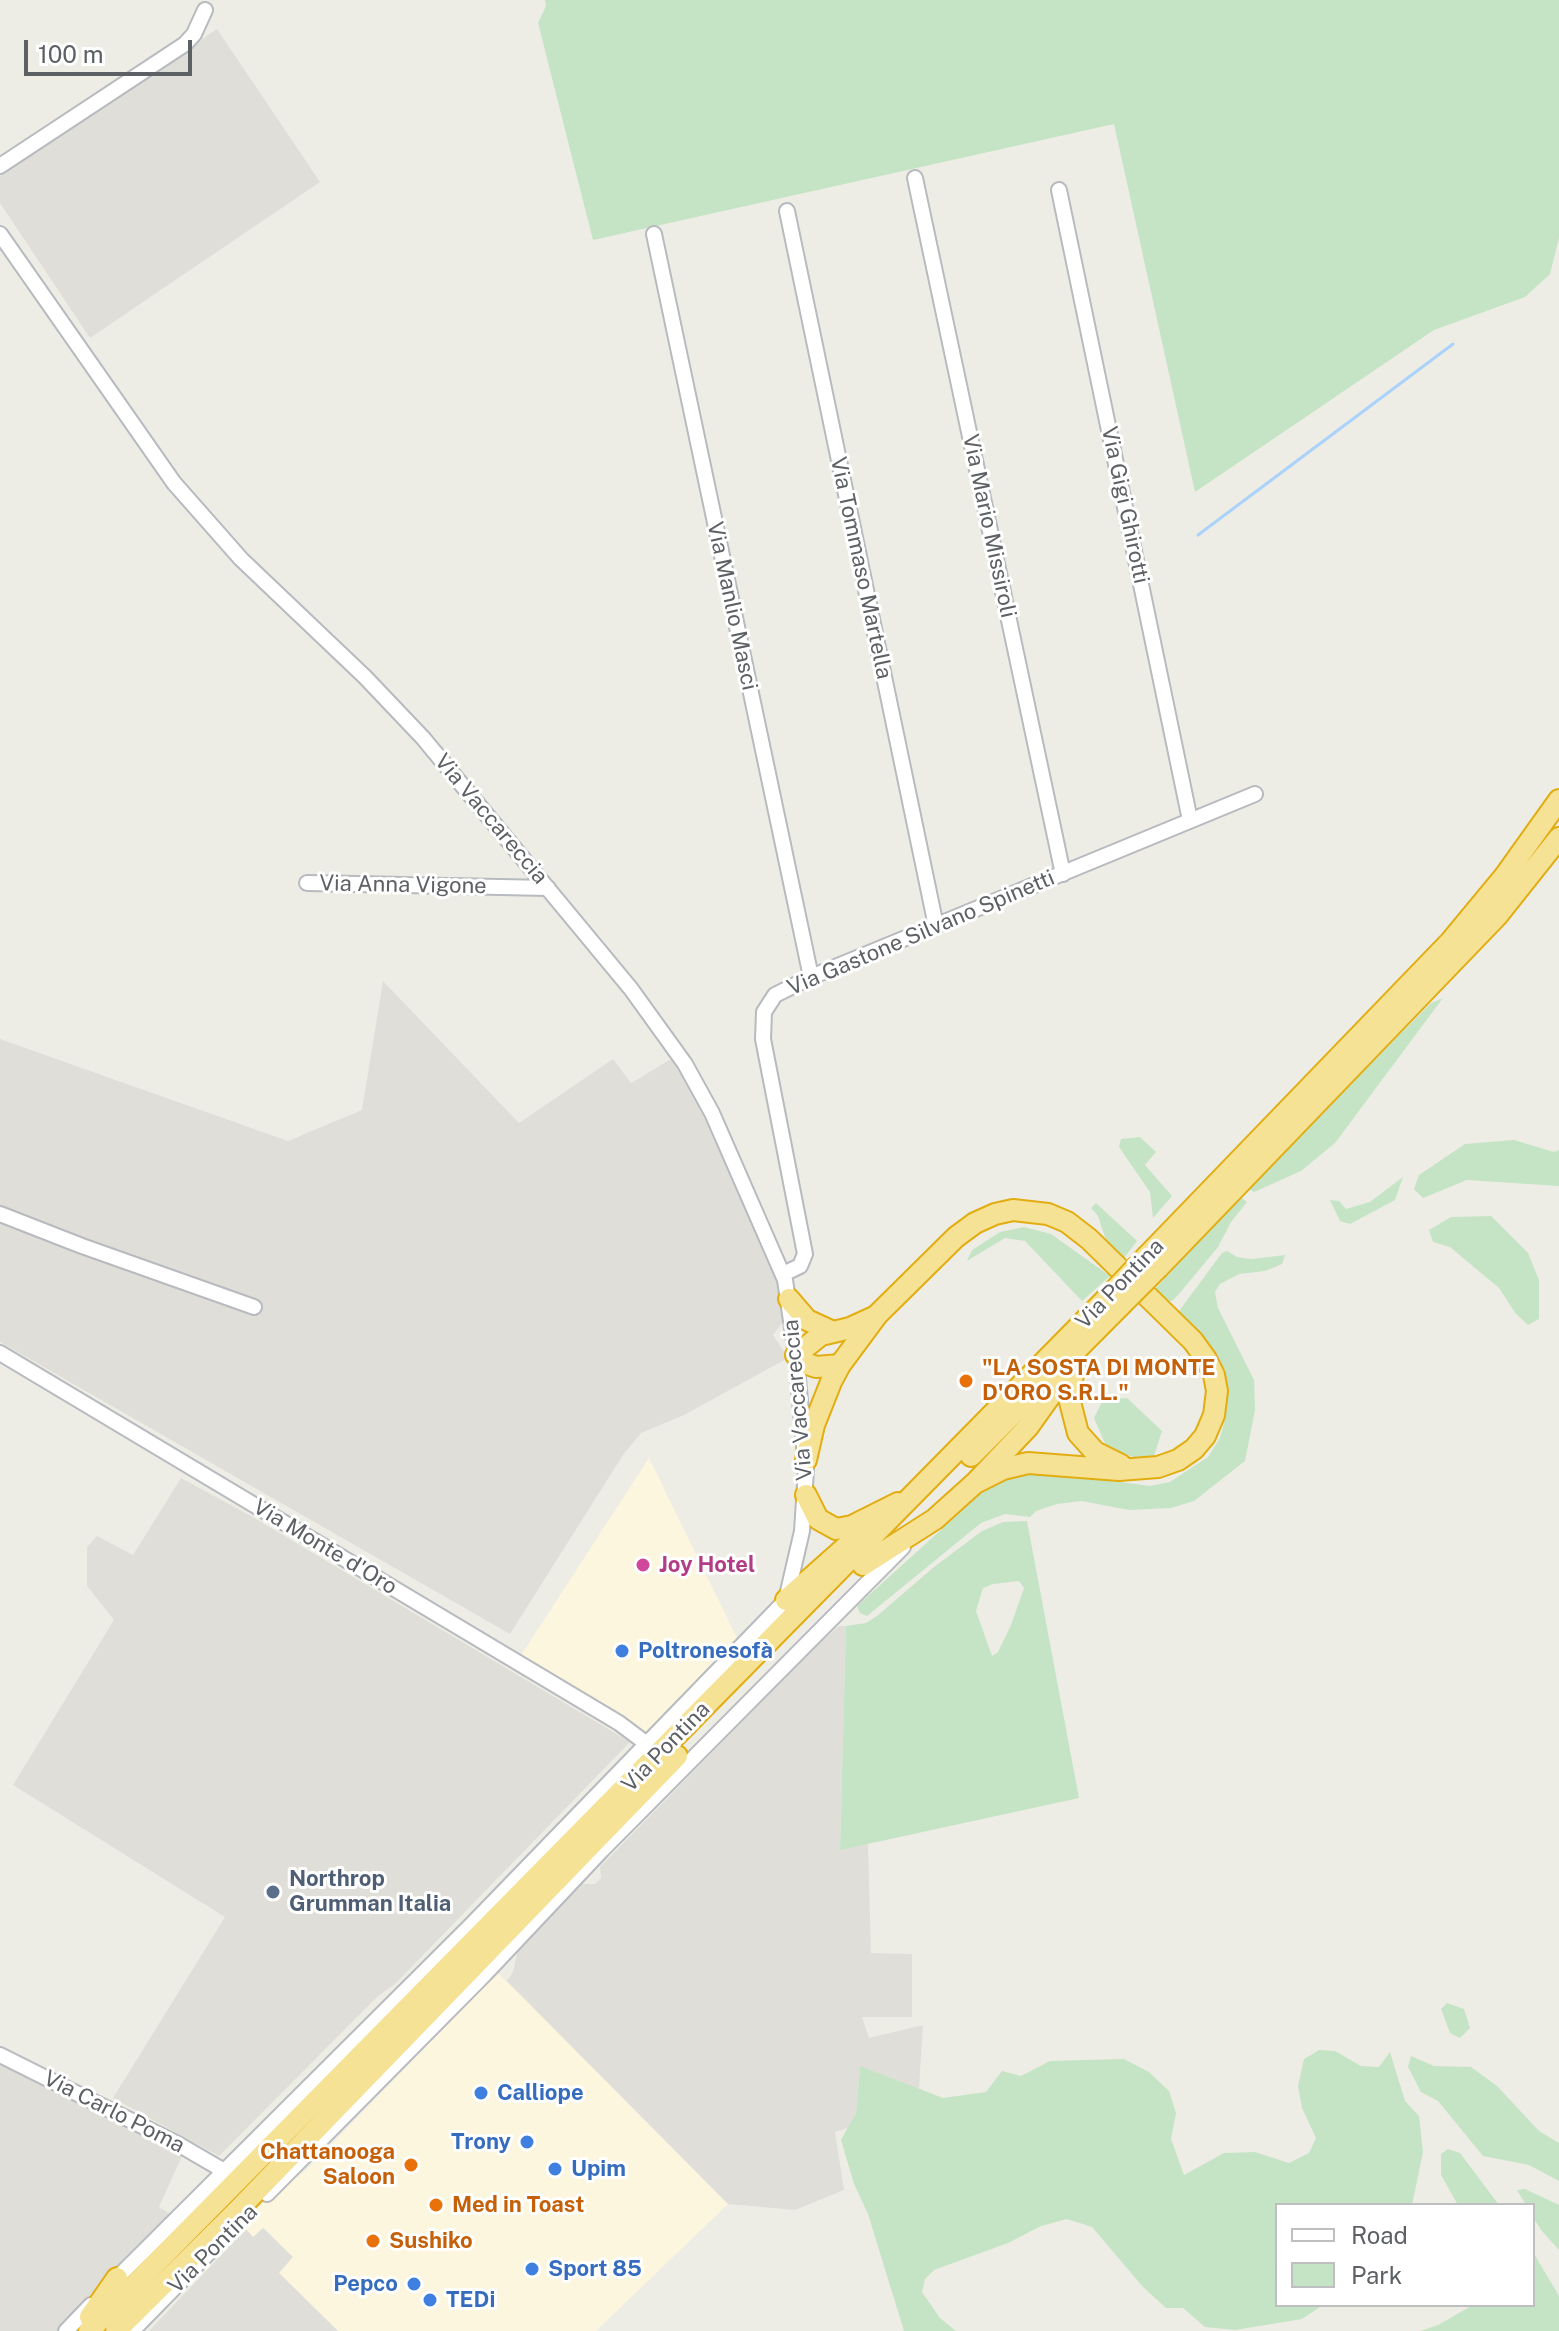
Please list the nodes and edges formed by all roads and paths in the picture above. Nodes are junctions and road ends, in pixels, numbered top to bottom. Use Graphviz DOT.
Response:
graph roads {
  1 [pos="205,10"];
  2 [pos="0,166"];
  3 [pos="915,178"];
  4 [pos="1059,190"];
  5 [pos="787,211"];
  6 [pos="0,234"];
  7 [pos="654,234"];
  8 [pos="1255,794"];
  9 [pos="1559,800"];
  10 [pos="1190,820"];
  11 [pos="1559,838"];
  12 [pos="1063,874"];
  13 [pos="307,883"];
  14 [pos="548,888"];
  15 [pos="936,926"];
  16 [pos="811,977"];
  17 [pos="0,1214"];
  18 [pos="1153,1262"];
  19 [pos="783,1274"];
  20 [pos="789,1299"];
  21 [pos="1115,1301"];
  22 [pos="254,1307"];
  23 [pos="877,1315"];
  24 [pos="831,1331"];
  25 [pos="0,1353"];
  26 [pos="796,1355"];
  27 [pos="1078,1359"];
  28 [pos="840,1365"];
  29 [pos="806,1460"];
  30 [pos="1136,1470"];
  31 [pos="975,1483"];
  32 [pos="806,1495"];
  33 [pos="913,1496"];
  34 [pos="935,1519"];
  35 [pos="863,1565"];
  36 [pos="786,1600"];
  37 [pos="647,1744"];
  38 [pos="0,2055"];
  39 [pos="226,2172"];
  40 [pos="117,2278"];
  41 [pos="66,2331"];
  42 [pos="80,2331"];
  43 [pos="89,2331"];
  44 [pos="116,2331"];
  45 [pos="132,2331"];
  1 -- 2 [label="street"];
  3 -- 12 [label="street, Via Mario Missiroli"];
  4 -- 10 [label="street, Via Gigi Ghirotti"];
  5 -- 15 [label="street, Via Tommaso Martella"];
  6 -- 14 [label="street, Via Vaccareccia"];
  7 -- 16 [label="street, Via Manlio Masci"];
  8 -- 10 [label="street, Via Gastone Silvano Spinetti"];
  9 -- 18 [label="highway, Via Pontina"];
  10 -- 12 [label="street, Via Gastone Silvano Spinetti"];
  11 -- 18 [label="highway, Via Pontina"];
  12 -- 15 [label="street, Via Gastone Silvano Spinetti"];
  13 -- 14 [label="street, Via Anna Vigone"];
  14 -- 19 [label="street, Via Vaccareccia"];
  15 -- 16 [label="street, Via Gastone Silvano Spinetti"];
  16 -- 19 [label="street, Via Gastone Silvano Spinetti"];
  17 -- 22 [label="street"];
  18 -- 21 [label="highway, Via Pontina, bridge"];
  19 -- 20 [label="street, Via Vaccareccia"];
  20 -- 24 [label="highway"];
  20 -- 26 [label="street, Via Vaccareccia"];
  21 -- 27 [label="highway"];
  21 -- 33 [label="highway, Via Pontina"];
  21 -- 35 [label="highway, Via Pontina"];
  23 -- 24 [label="highway"];
  23 -- 28 [label="highway"];
  23 -- 30 [label="highway"];
  24 -- 26 [label="highway"];
  25 -- 37 [label="street, Via Monte d'Oro"];
  26 -- 28 [label="highway"];
  26 -- 29 [label="street, Via Vaccareccia"];
  27 -- 30 [label="highway"];
  27 -- 31 [label="highway"];
  28 -- 29 [label="highway"];
  29 -- 32 [label="street, Via Vaccareccia"];
  30 -- 31 [label="highway"];
  31 -- 34 [label="highway"];
  32 -- 33 [label="highway"];
  32 -- 36 [label="street, Via Vaccareccia"];
  33 -- 36 [label="highway"];
  33 -- 43 [label="highway, Via Pontina"];
  34 -- 35 [label="highway"];
  34 -- 45 [label="street, Via Pontina"];
  35 -- 44 [label="highway, Via Pontina"];
  36 -- 37 [label="street, Via Pontina"];
  37 -- 39 [label="street, Via Pontina"];
  38 -- 39 [label="street, Via Carlo Poma"];
  39 -- 40 [label="street, Via Pontina"];
  40 -- 41 [label="street, Via Pontina"];
  40 -- 42 [label="highway"];
}
